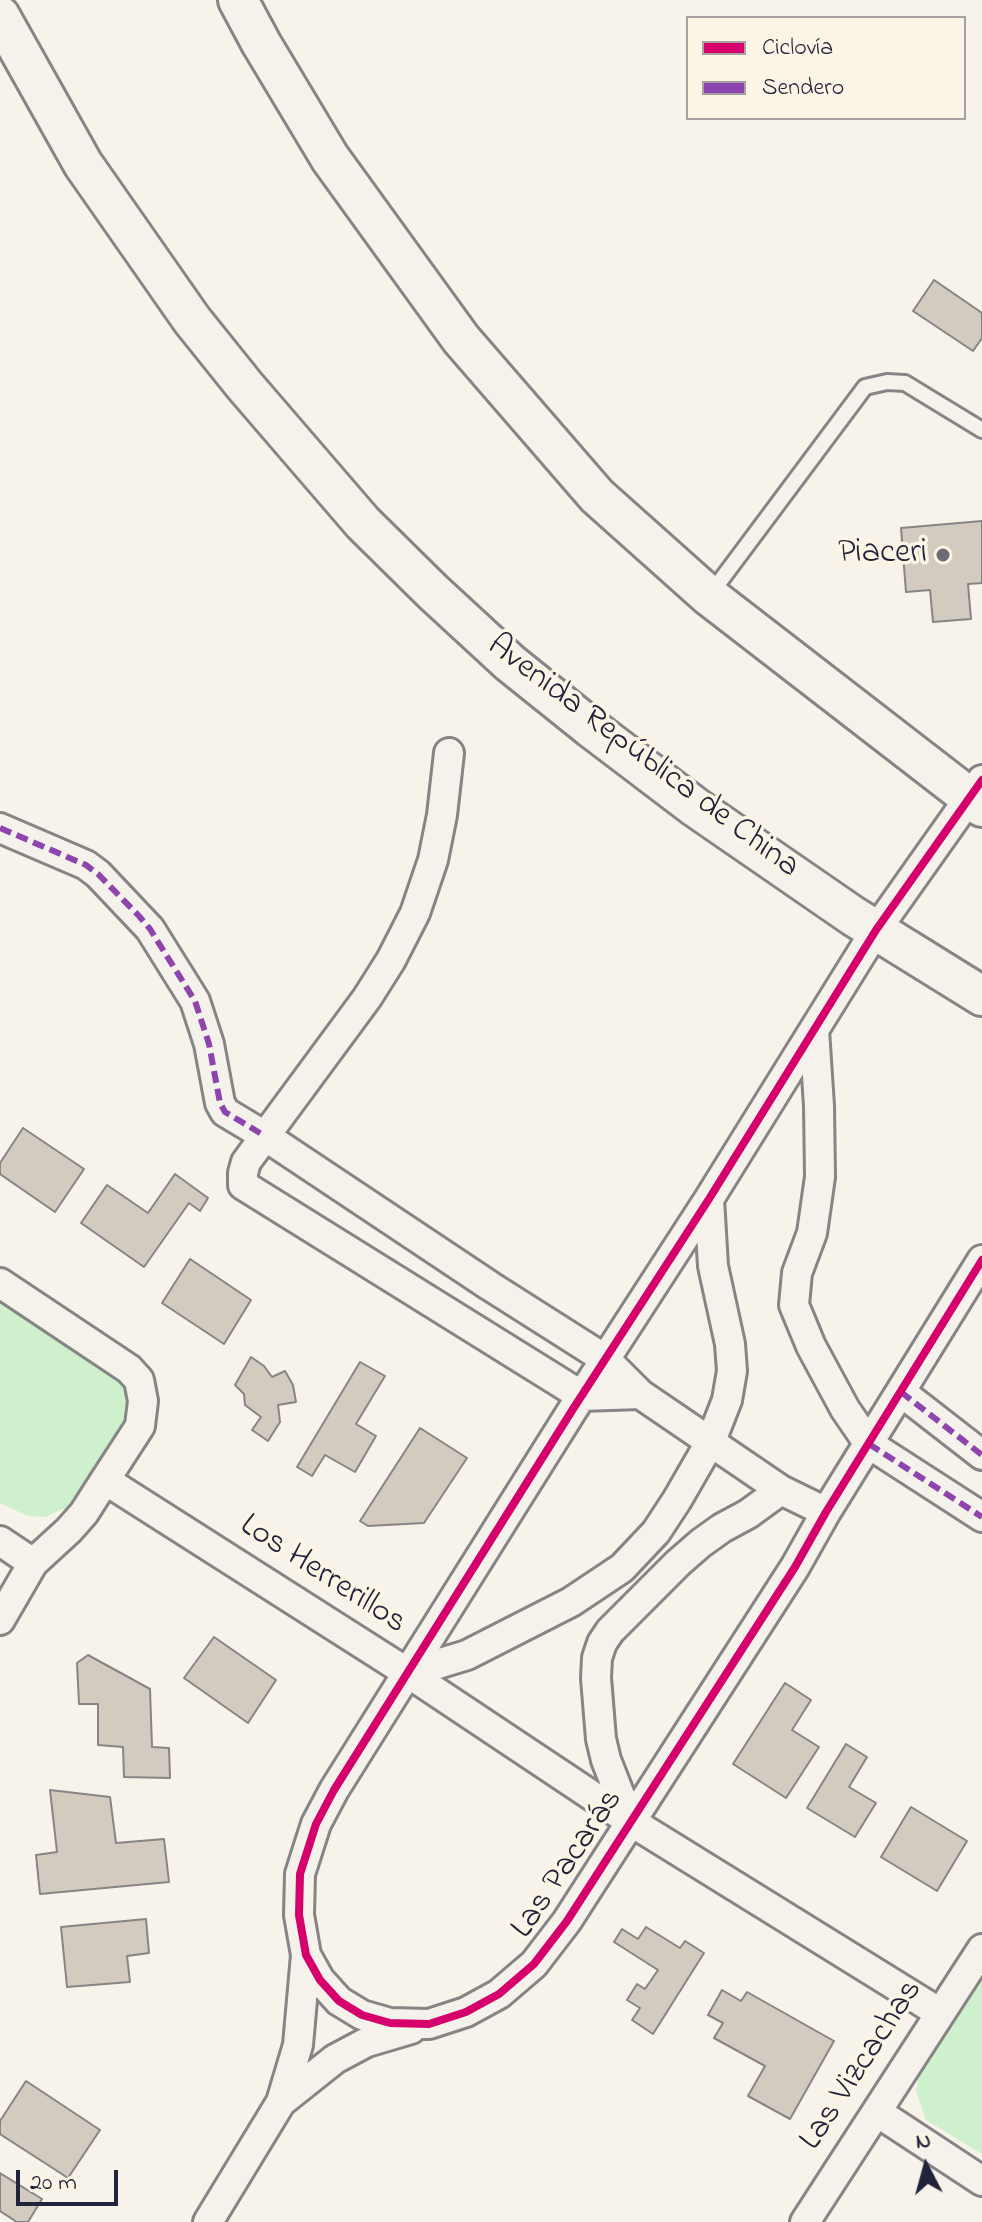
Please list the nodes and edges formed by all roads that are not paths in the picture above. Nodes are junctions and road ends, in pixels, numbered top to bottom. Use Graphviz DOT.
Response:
graph roads {
  1 [pos="238,0"];
  2 [pos="0,16"];
  3 [pos="982,430"];
  4 [pos="709,596"];
  5 [pos="449,753"];
  6 [pos="978,795"];
  7 [pos="0,828"];
  8 [pos="876,930"];
  9 [pos="982,996"];
  10 [pos="814,1030"];
  11 [pos="265,1136"];
  12 [pos="709,1199"];
  13 [pos="982,1260"];
  14 [pos="0,1283"];
  15 [pos="605,1359"];
  16 [pos="901,1392"];
  17 [pos="640,1394"];
  18 [pos="577,1403"];
  19 [pos="711,1441"];
  20 [pos="869,1444"];
  21 [pos="982,1455"];
  22 [pos="105,1480"];
  23 [pos="781,1490"];
  24 [pos="826,1512"];
  25 [pos="982,1517"];
  26 [pos="0,1541"];
  27 [pos="33,1563"];
  28 [pos="0,1620"];
  29 [pos="408,1673"];
  30 [pos="630,1821"];
  31 [pos="982,1949"];
  32 [pos="306,1955"];
  33 [pos="940,2013"];
  34 [pos="429,2024"];
  35 [pos="281,2102"];
  36 [pos="877,2112"];
  37 [pos="982,2181"];
  38 [pos="208,2222"];
  39 [pos="805,2222"];
  1 -- 4 [label="main road"];
  2 -- 8 [label="main road, Avenida República de China"];
  3 -- 4 [label="lane"];
  4 -- 6 [label="main road"];
  5 -- 11 [label="street"];
  6 -- 8 [label="street, Las Pacarás"];
  7 -- 11 [label="street"];
  8 -- 9 [label="main road, Avenida República de China"];
  8 -- 10 [label="street, Las Pacarás"];
  10 -- 12 [label="street, Las Pacarás"];
  10 -- 20 [label="street"];
  11 -- 15 [label="street"];
  11 -- 18 [label="street"];
  12 -- 15 [label="street, Las Pacarás"];
  12 -- 19 [label="street"];
  13 -- 16 [label="street, Las Pacarás"];
  14 -- 22 [label="street"];
  15 -- 17 [label="street"];
  15 -- 18 [label="street, Las Pacarás"];
  16 -- 20 [label="street, Las Pacarás"];
  16 -- 21 [label="street"];
  17 -- 18 [label="street"];
  17 -- 19 [label="street"];
  18 -- 29 [label="street, Las Pacarás"];
  19 -- 23 [label="street"];
  19 -- 29 [label="street"];
  20 -- 24 [label="street, Las Pacarás"];
  20 -- 25 [label="street"];
  22 -- 27 [label="street"];
  22 -- 29 [label="street, Los Herrerillos"];
  23 -- 24 [label="street"];
  23 -- 30 [label="street"];
  24 -- 30 [label="street, Las Pacarás"];
  26 -- 27 [label="street"];
  27 -- 28 [label="street"];
  29 -- 30 [label="street, Los Herrerillos"];
  29 -- 32 [label="street, Las Pacarás"];
  30 -- 33 [label="street, Los Herrerillos"];
  30 -- 34 [label="street, Las Pacarás"];
  31 -- 33 [label="street, Las Vizcachas"];
  32 -- 34 [label="street, Las Pacarás"];
  32 -- 35 [label="street, Las Pacarás"];
  33 -- 36 [label="street, Las Vizcachas"];
  34 -- 35 [label="street, Las Pacarás"];
  35 -- 38 [label="street, Las Pacarás"];
  36 -- 37 [label="street"];
  36 -- 39 [label="street, Las Vizcachas"];
}
